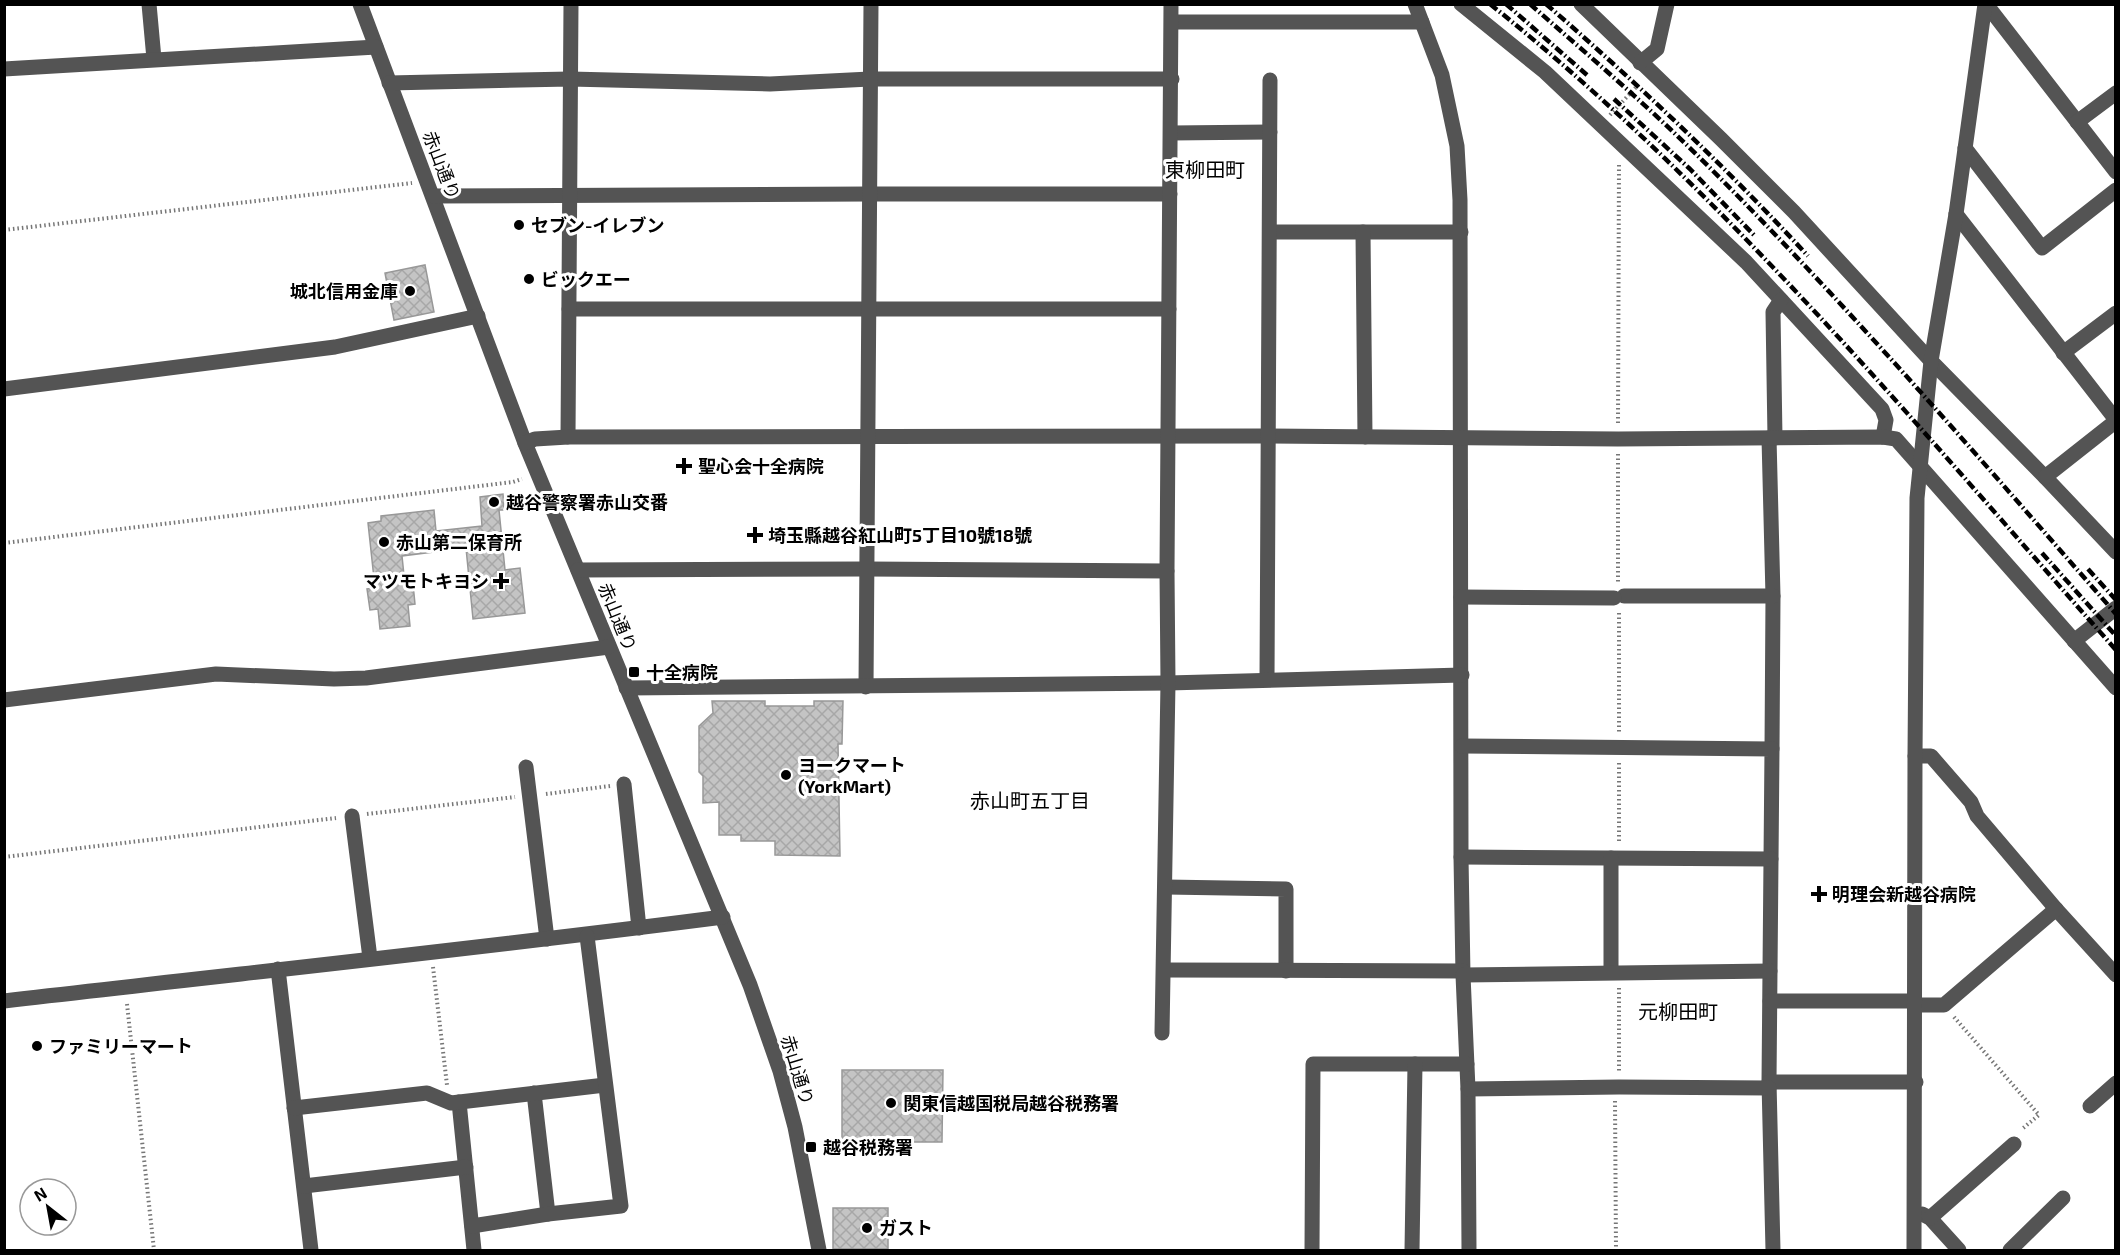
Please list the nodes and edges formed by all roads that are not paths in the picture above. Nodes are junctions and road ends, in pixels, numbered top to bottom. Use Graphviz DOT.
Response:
graph roads {
  1 [pos="149,4"];
  2 [pos="360,4"];
  3 [pos="571,4"];
  4 [pos="871,4"];
  5 [pos="1172,4"];
  6 [pos="1414,4"];
  7 [pos="1461,4"];
  8 [pos="1581,4"];
  9 [pos="1667,4"];
  10 [pos="1986,4"];
  11 [pos="1172,22"];
  12 [pos="1422,22"];
  13 [pos="376,46"];
  14 [pos="154,59"];
  15 [pos="1646,68"];
  16 [pos="4,69"];
  17 [pos="570,79"];
  18 [pos="870,79"];
  19 [pos="1172,79"];
  20 [pos="1270,80"];
  21 [pos="389,83"];
  22 [pos="2115,93"];
  23 [pos="2077,122"];
  24 [pos="1270,132"];
  25 [pos="1171,133"];
  26 [pos="1965,148"];
  27 [pos="2115,172"];
  28 [pos="2115,190"];
  29 [pos="869,194"];
  30 [pos="1170,194"];
  31 [pos="433,196"];
  32 [pos="571,197"];
  33 [pos="1956,214"];
  34 [pos="1271,232"];
  35 [pos="1363,232"];
  36 [pos="1461,232"];
  37 [pos="1781,300"];
  38 [pos="568,309"];
  39 [pos="1169,309"];
  40 [pos="867,310"];
  41 [pos="2115,313"];
  42 [pos="478,316"];
  43 [pos="2063,353"];
  44 [pos="1931,361"];
  45 [pos="4,389"];
  46 [pos="2115,421"];
  47 [pos="1268,436"];
  48 [pos="568,437"];
  49 [pos="868,437"];
  50 [pos="1168,437"];
  51 [pos="1365,437"];
  52 [pos="1883,437"];
  53 [pos="1460,438"];
  54 [pos="1772,438"];
  55 [pos="525,443"];
  56 [pos="1920,465"];
  57 [pos="2045,477"];
  58 [pos="2115,552"];
  59 [pos="867,569"];
  60 [pos="578,570"];
  61 [pos="1167,571"];
  62 [pos="1773,596"];
  63 [pos="1461,597"];
  64 [pos="2115,608"];
  65 [pos="2074,641"];
  66 [pos="609,647"];
  67 [pos="1462,675"];
  68 [pos="1267,679"];
  69 [pos="1168,683"];
  70 [pos="866,687"];
  71 [pos="626,688"];
  72 [pos="2115,688"];
  73 [pos="4,700"];
  74 [pos="1462,746"];
  75 [pos="1772,748"];
  76 [pos="1915,756"];
  77 [pos="526,767"];
  78 [pos="624,784"];
  79 [pos="352,816"];
  80 [pos="1461,857"];
  81 [pos="1615,858"];
  82 [pos="1771,859"];
  83 [pos="1166,887"];
  84 [pos="2056,909"];
  85 [pos="723,917"];
  86 [pos="639,928"];
  87 [pos="587,936"];
  88 [pos="547,939"];
  89 [pos="370,958"];
  90 [pos="278,969"];
  91 [pos="1164,970"];
  92 [pos="1286,971"];
  93 [pos="1770,971"];
  94 [pos="1463,973"];
  95 [pos="1615,973"];
  96 [pos="2115,975"];
  97 [pos="4,1001"];
  98 [pos="1770,1001"];
  99 [pos="1915,1003"];
  100 [pos="1162,1033"];
  101 [pos="1415,1064"];
  102 [pos="1467,1064"];
  103 [pos="1916,1082"];
  104 [pos="2115,1083"];
  105 [pos="605,1085"];
  106 [pos="1769,1085"];
  107 [pos="1468,1089"];
  108 [pos="534,1093"];
  109 [pos="454,1102"];
  110 [pos="2090,1106"];
  111 [pos="294,1108"];
  112 [pos="2013,1144"];
  113 [pos="466,1167"];
  114 [pos="304,1186"];
  115 [pos="2063,1198"];
  116 [pos="1913,1213"];
  117 [pos="548,1214"];
  118 [pos="1930,1218"];
  119 [pos="472,1226"];
  120 [pos="312,1251"];
  121 [pos="474,1251"];
  122 [pos="819,1251"];
  123 [pos="1312,1251"];
  124 [pos="1412,1251"];
  125 [pos="1469,1251"];
  126 [pos="1773,1251"];
  127 [pos="1914,1251"];
  128 [pos="1959,1251"];
  129 [pos="2010,1251"];
  1 -- 14 [label="street"];
  2 -- 13 [label="street, 赤山通り"];
  3 -- 17 [label="street"];
  4 -- 18 [label="street"];
  5 -- 11 [label="street"];
  6 -- 12 [label="street"];
  7 -- 37 [label="street"];
  8 -- 15 [label="street"];
  9 -- 15 [label="street"];
  10 -- 23 [label="street"];
  10 -- 26 [label="street"];
  11 -- 12 [label="street"];
  11 -- 19 [label="street"];
  12 -- 36 [label="street"];
  13 -- 14 [label="street"];
  13 -- 21 [label="street, 赤山通り"];
  14 -- 16 [label="street"];
  15 -- 44 [label="street"];
  17 -- 18 [label="street"];
  17 -- 21 [label="street"];
  17 -- 32 [label="street"];
  18 -- 19 [label="street"];
  18 -- 29 [label="street"];
  19 -- 25 [label="street"];
  20 -- 24 [label="street"];
  21 -- 31 [label="street, 赤山通り"];
  22 -- 23 [label="street"];
  23 -- 27 [label="street"];
  24 -- 25 [label="street"];
  24 -- 34 [label="street"];
  25 -- 30 [label="street"];
  26 -- 28 [label="street"];
  26 -- 33 [label="street"];
  29 -- 30 [label="street"];
  29 -- 32 [label="street"];
  29 -- 40 [label="street"];
  30 -- 39 [label="street"];
  31 -- 32 [label="street"];
  31 -- 42 [label="street, 赤山通り"];
  32 -- 38 [label="street"];
  33 -- 43 [label="street"];
  33 -- 44 [label="street"];
  34 -- 35 [label="street"];
  34 -- 47 [label="street"];
  35 -- 36 [label="street"];
  35 -- 51 [label="street"];
  36 -- 53 [label="street"];
  37 -- 52 [label="street"];
  37 -- 54 [label="street"];
  38 -- 40 [label="street"];
  38 -- 48 [label="street"];
  39 -- 40 [label="street"];
  39 -- 50 [label="street"];
  40 -- 49 [label="street"];
  41 -- 43 [label="street"];
  42 -- 45 [label="street"];
  42 -- 55 [label="street, 赤山通り"];
  43 -- 46 [label="street"];
  44 -- 56 [label="street"];
  44 -- 57 [label="street"];
  46 -- 57 [label="street"];
  47 -- 50 [label="street"];
  47 -- 51 [label="street"];
  47 -- 68 [label="street"];
  48 -- 49 [label="street"];
  48 -- 55 [label="street"];
  49 -- 50 [label="street"];
  49 -- 59 [label="street"];
  50 -- 61 [label="street"];
  51 -- 53 [label="street"];
  52 -- 54 [label="street"];
  52 -- 56 [label="street"];
  53 -- 54 [label="street"];
  53 -- 63 [label="street"];
  54 -- 62 [label="street"];
  55 -- 60 [label="street, 赤山通り"];
  56 -- 65 [label="street"];
  56 -- 76 [label="street"];
  57 -- 58 [label="street"];
  59 -- 60 [label="street"];
  59 -- 61 [label="street"];
  59 -- 70 [label="street"];
  60 -- 66 [label="street, 赤山通り"];
  61 -- 69 [label="street"];
  62 -- 63 [label="street"];
  62 -- 75 [label="street"];
  63 -- 67 [label="street"];
  64 -- 65 [label="street"];
  65 -- 72 [label="street"];
  66 -- 71 [label="street, 赤山通り"];
  66 -- 73 [label="street"];
  67 -- 68 [label="street"];
  67 -- 74 [label="street"];
  68 -- 69 [label="street"];
  69 -- 70 [label="street"];
  69 -- 83 [label="street"];
  70 -- 71 [label="street"];
  71 -- 85 [label="street, 赤山通り"];
  74 -- 75 [label="street"];
  74 -- 80 [label="street"];
  75 -- 82 [label="street"];
  76 -- 84 [label="street"];
  76 -- 99 [label="street"];
  77 -- 88 [label="street"];
  78 -- 86 [label="street"];
  79 -- 89 [label="street"];
  80 -- 81 [label="street"];
  80 -- 94 [label="street"];
  81 -- 82 [label="street"];
  81 -- 95 [label="street"];
  82 -- 93 [label="street"];
  83 -- 91 [label="street"];
  83 -- 92 [label="street"];
  84 -- 96 [label="street"];
  84 -- 99 [label="street"];
  85 -- 86 [label="street"];
  85 -- 122 [label="street, 赤山通り"];
  86 -- 87 [label="street"];
  87 -- 88 [label="street"];
  87 -- 105 [label="street"];
  88 -- 89 [label="street"];
  89 -- 90 [label="street"];
  90 -- 97 [label="street"];
  90 -- 111 [label="street"];
  91 -- 92 [label="street"];
  91 -- 100 [label="street"];
  92 -- 94 [label="street"];
  93 -- 95 [label="street"];
  93 -- 98 [label="street"];
  94 -- 95 [label="street"];
  94 -- 102 [label="street"];
  98 -- 99 [label="street"];
  98 -- 106 [label="street"];
  99 -- 103 [label="street"];
  101 -- 102 [label="street"];
  101 -- 123 [label="street"];
  101 -- 124 [label="street"];
  102 -- 107 [label="street"];
  103 -- 106 [label="street"];
  103 -- 116 [label="street"];
  104 -- 110 [label="street"];
  105 -- 108 [label="street"];
  105 -- 117 [label="street"];
  106 -- 107 [label="street"];
  106 -- 126 [label="street"];
  107 -- 125 [label="street"];
  108 -- 109 [label="street"];
  108 -- 117 [label="street"];
  109 -- 111 [label="street"];
  109 -- 113 [label="street"];
  111 -- 114 [label="street"];
  112 -- 118 [label="street"];
  113 -- 114 [label="street"];
  113 -- 119 [label="street"];
  114 -- 120 [label="street"];
  115 -- 129 [label="street"];
  116 -- 118 [label="street"];
  116 -- 127 [label="street"];
  117 -- 119 [label="street"];
  118 -- 128 [label="street"];
  119 -- 121 [label="street"];
}
